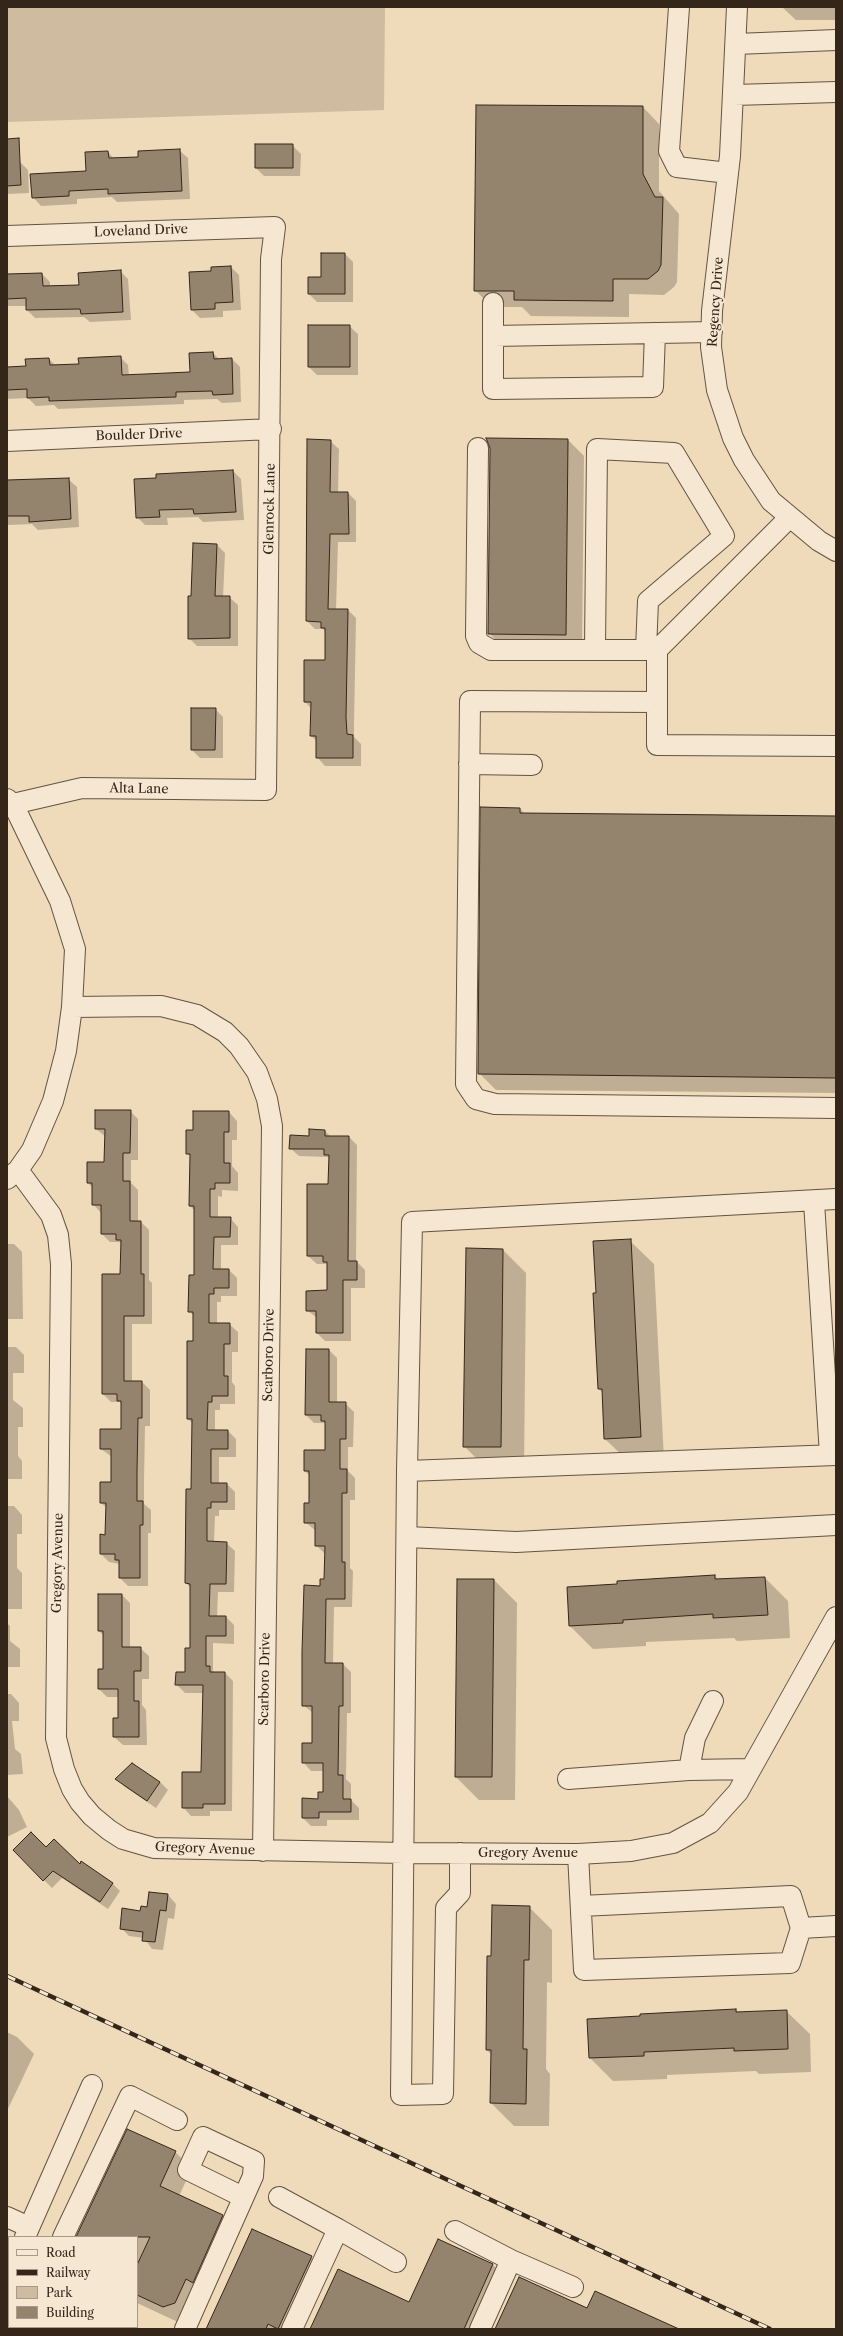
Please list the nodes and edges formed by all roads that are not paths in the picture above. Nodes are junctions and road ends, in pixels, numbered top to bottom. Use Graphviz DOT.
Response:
graph roads {
  1 [pos="679,7"];
  2 [pos="737,7"];
  3 [pos="836,40"];
  4 [pos="736,44"];
  5 [pos="836,92"];
  6 [pos="734,95"];
  7 [pos="728,173"];
  8 [pos="274,227"];
  9 [pos="7,236"];
  10 [pos="493,303"];
  11 [pos="712,332"];
  12 [pos="654,333"];
  13 [pos="493,336"];
  14 [pos="270,429"];
  15 [pos="7,441"];
  16 [pos="478,448"];
  17 [pos="790,517"];
  18 [pos="836,551"];
  19 [pos="595,649"];
  20 [pos="652,649"];
  21 [pos="657,702"];
  22 [pos="836,746"];
  23 [pos="469,764"];
  24 [pos="532,765"];
  25 [pos="266,790"];
  26 [pos="10,802"];
  27 [pos="72,1007"];
  28 [pos="836,1108"];
  29 [pos="13,1174"];
  30 [pos="836,1199"];
  31 [pos="814,1202"];
  32 [pos="833,1455"];
  33 [pos="407,1471"];
  34 [pos="836,1525"];
  35 [pos="407,1537"];
  36 [pos="836,1617"];
  37 [pos="829,1646"];
  38 [pos="713,1701"];
  39 [pos="751,1769"];
  40 [pos="689,1770"];
  41 [pos="568,1779"];
  42 [pos="263,1851"];
  43 [pos="404,1853"];
  44 [pos="460,1853"];
  45 [pos="578,1854"];
  46 [pos="581,1906"];
  47 [pos="836,1926"];
  48 [pos="801,1928"];
  49 [pos="92,2085"];
  50 [pos="177,2120"];
  51 [pos="243,2197"];
  52 [pos="279,2197"];
  53 [pos="7,2217"];
  54 [pos="338,2229"];
  55 [pos="455,2231"];
  56 [pos="27,2232"];
  57 [pos="63,2236"];
  58 [pos="511,2260"];
  59 [pos="396,2262"];
  60 [pos="573,2286"];
  61 [pos="185,2329"];
  62 [pos="292,2329"];
  63 [pos="480,2329"];
  1 -- 7 [label="street"];
  2 -- 4 [label="street, Regency Drive"];
  3 -- 4 [label="street"];
  4 -- 6 [label="street, Regency Drive"];
  5 -- 6 [label="street"];
  6 -- 7 [label="street, Regency Drive"];
  7 -- 11 [label="street, Regency Drive"];
  8 -- 9 [label="street, Loveland Drive"];
  8 -- 14 [label="street, Glenrock Lane"];
  10 -- 13 [label="street"];
  11 -- 12 [label="street"];
  11 -- 17 [label="street, Regency Drive"];
  12 -- 13 [label="street"];
  12 -- 13 [label="street"];
  14 -- 15 [label="street, Boulder Drive"];
  14 -- 25 [label="street, Glenrock Lane"];
  16 -- 19 [label="street"];
  17 -- 18 [label="street, Regency Drive"];
  17 -- 20 [label="street"];
  19 -- 20 [label="street"];
  19 -- 20 [label="street"];
  20 -- 21 [label="street"];
  21 -- 22 [label="street"];
  21 -- 23 [label="street"];
  23 -- 24 [label="street"];
  23 -- 28 [label="street"];
  25 -- 26 [label="street, Alta Lane"];
  26 -- 27 [label="street"];
  27 -- 29 [label="street"];
  27 -- 42 [label="street, Scarboro Drive"];
  29 -- 42 [label="street, Gregory Avenue"];
  30 -- 31 [label="street"];
  31 -- 32 [label="street"];
  31 -- 33 [label="street"];
  32 -- 33 [label="street"];
  33 -- 35 [label="street"];
  34 -- 35 [label="street"];
  35 -- 43 [label="street"];
  36 -- 37 [label="street, Gregory Avenue"];
  37 -- 39 [label="street, Gregory Avenue"];
  38 -- 40 [label="street"];
  39 -- 40 [label="street"];
  39 -- 45 [label="street, Gregory Avenue"];
  40 -- 41 [label="street"];
  42 -- 43 [label="street, Gregory Avenue"];
  43 -- 44 [label="street, Gregory Avenue"];
  43 -- 44 [label="street"];
  44 -- 45 [label="street, Gregory Avenue"];
  45 -- 46 [label="street"];
  46 -- 48 [label="street"];
  46 -- 48 [label="street"];
  47 -- 48 [label="street"];
  49 -- 56 [label="street"];
  50 -- 57 [label="street"];
  51 -- 61 [label="street"];
  52 -- 54 [label="street"];
  53 -- 56 [label="street"];
  54 -- 59 [label="street"];
  54 -- 62 [label="street"];
  55 -- 58 [label="street"];
  58 -- 60 [label="street"];
  58 -- 63 [label="street"];
}
